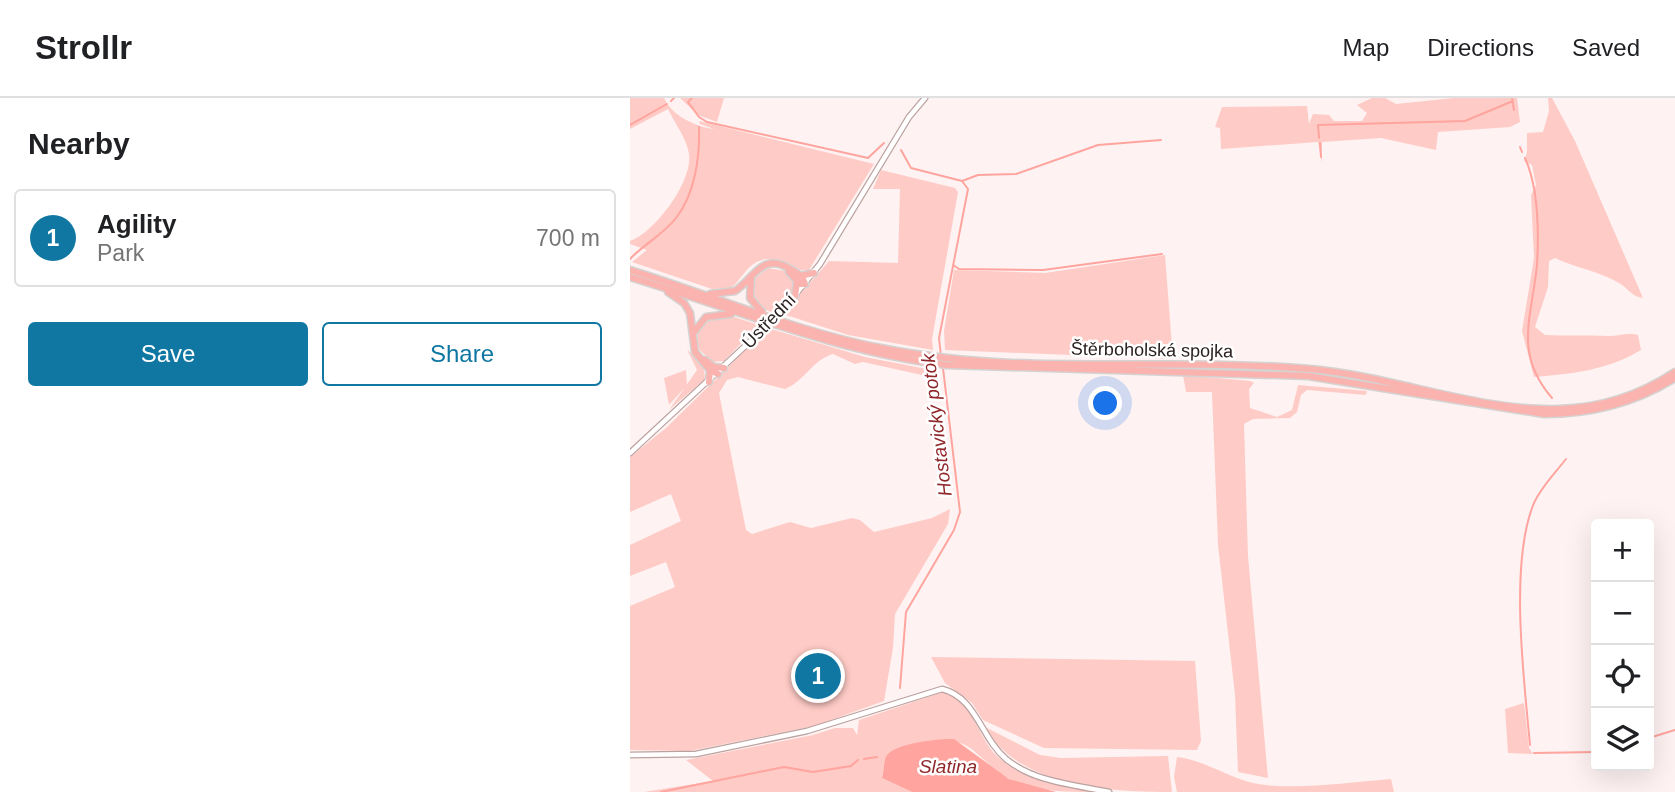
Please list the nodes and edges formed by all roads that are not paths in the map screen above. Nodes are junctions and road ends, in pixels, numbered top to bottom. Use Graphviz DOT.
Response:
graph roads {
  1 [pos="925,98"];
  2 [pos="630,270"];
  3 [pos="814,273"];
  4 [pos="630,277"];
  5 [pos="798,278"];
  6 [pos="654,284"];
  7 [pos="805,284"];
  8 [pos="695,291"];
  9 [pos="795,296"];
  10 [pos="747,316"];
  11 [pos="780,321"];
  12 [pos="936,360"];
  13 [pos="724,368"];
  14 [pos="714,370"];
  15 [pos="1672,377"];
  16 [pos="709,382"];
  17 [pos="630,453"];
  18 [pos="630,755"];
  19 [pos="1109,792"];
  1 -- 3 [label="street, Ústřední"];
  2 -- 8 [label="highway, Štěrboholská spojka"];
  3 -- 5 [label="highway"];
  3 -- 7 [label="street, Ústřední"];
  4 -- 6 [label="highway, Štěrboholská spojka"];
  5 -- 7 [label="highway"];
  5 -- 8 [label="highway"];
  5 -- 9 [label="highway"];
  5 -- 11 [label="highway"];
  6 -- 10 [label="highway, Štěrboholská spojka"];
  6 -- 14 [label="highway"];
  7 -- 9 [label="street, Ústřední"];
  8 -- 11 [label="highway, Štěrboholská spojka"];
  9 -- 13 [label="street, Ústřední, bridge"];
  10 -- 12 [label="highway, Štěrboholská spojka"];
  10 -- 14 [label="highway"];
  11 -- 12 [label="highway, Štěrboholská spojka"];
  12 -- 15 [label="highway, Štěrboholská spojka"];
  13 -- 14 [label="highway"];
  14 -- 16 [label="highway"];
  16 -- 17 [label="street"];
  18 -- 19 [label="street"];
}
